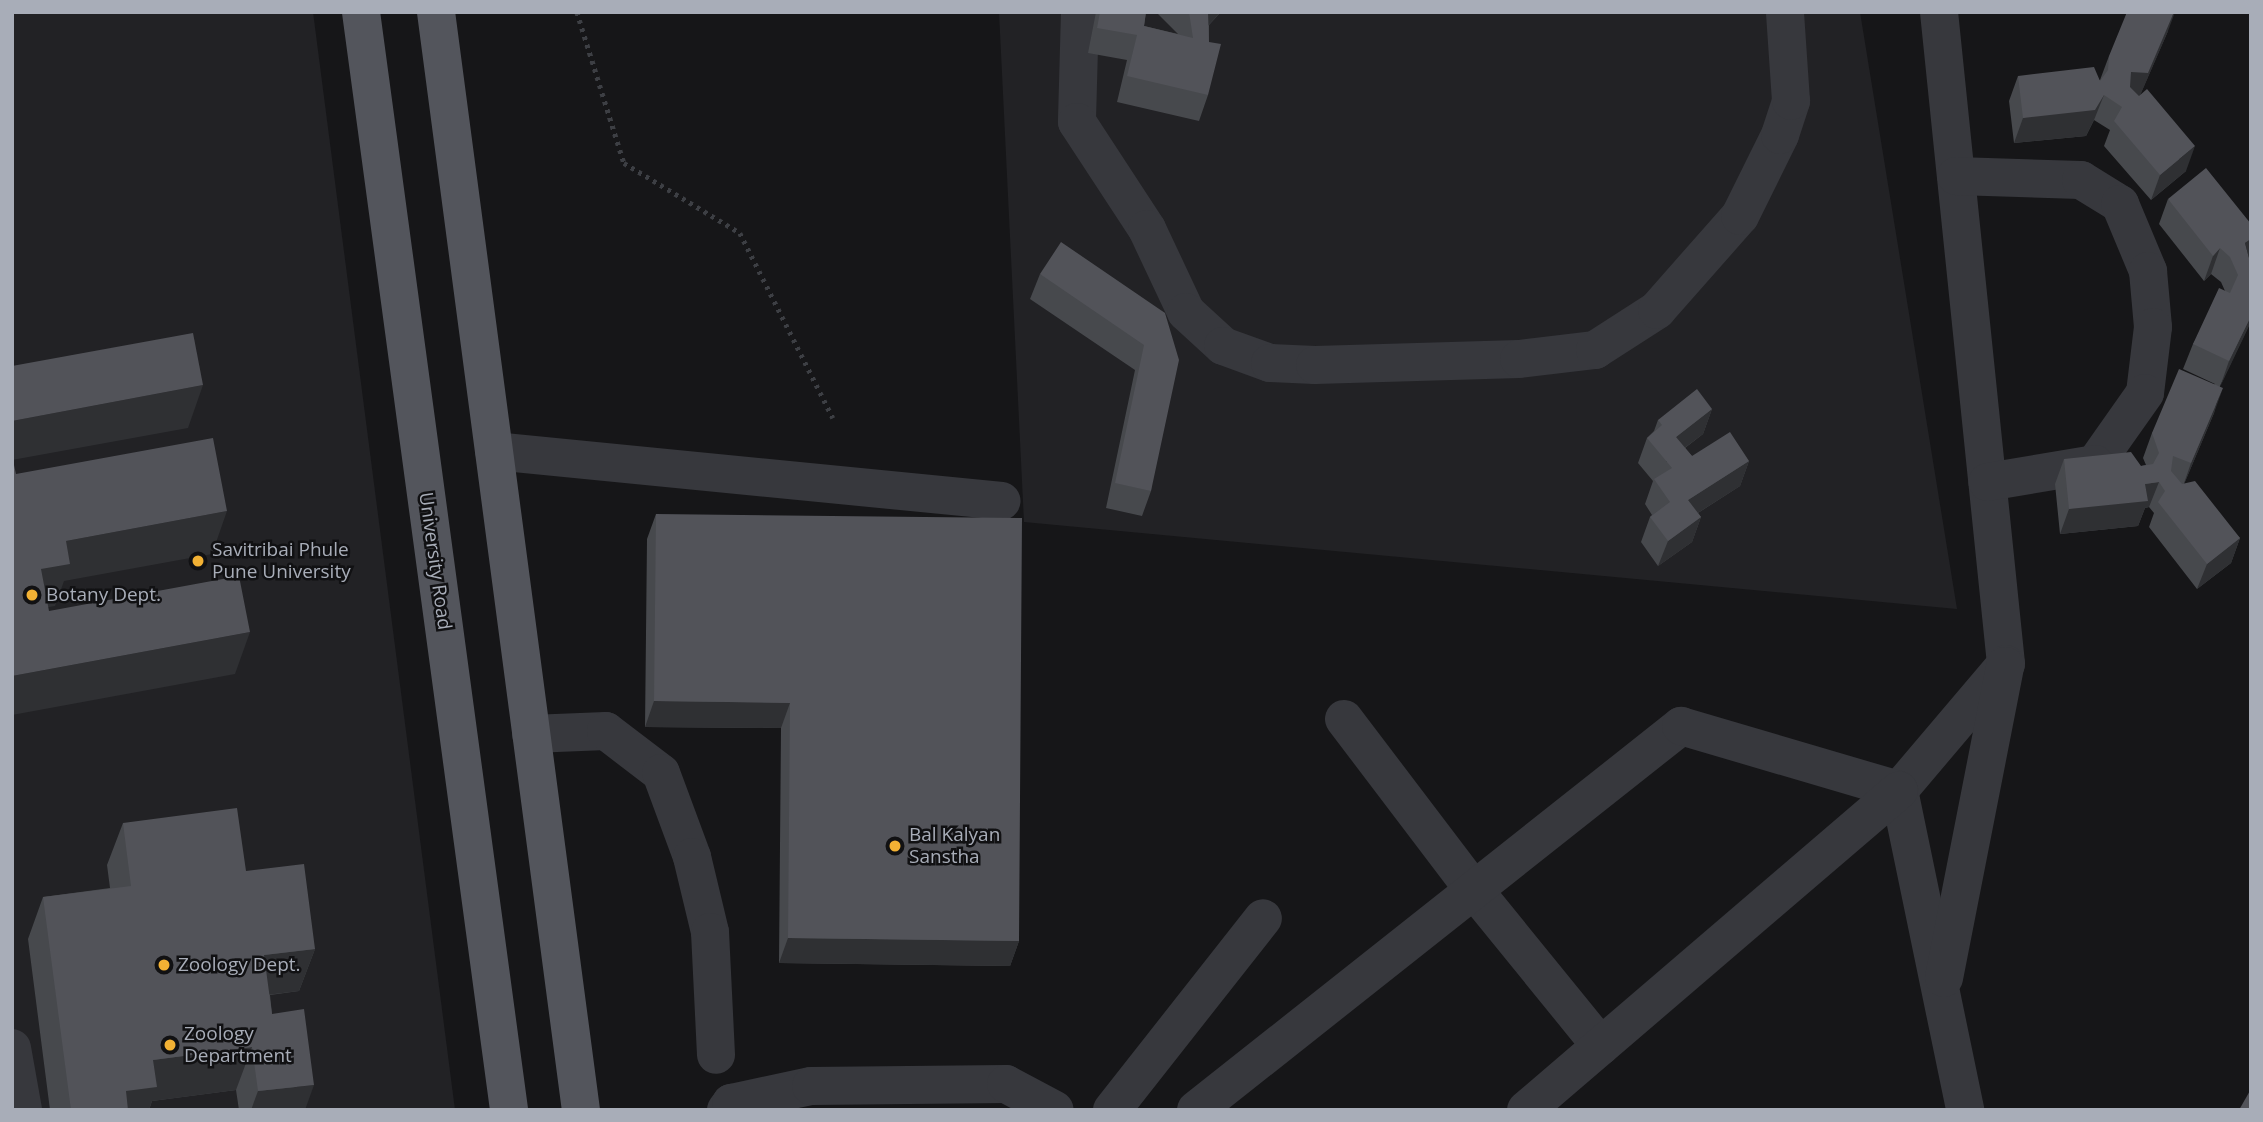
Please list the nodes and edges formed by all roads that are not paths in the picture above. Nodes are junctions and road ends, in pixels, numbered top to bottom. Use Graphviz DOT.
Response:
graph roads {
  1 [pos="361,12"];
  2 [pos="436,12"];
  3 [pos="1080,12"];
  4 [pos="1785,12"];
  5 [pos="1939,12"];
  6 [pos="1956,176"];
  7 [pos="494,450"];
  8 [pos="1987,482"];
  9 [pos="1002,501"];
  10 [pos="2006,664"];
  11 [pos="1345,719"];
  12 [pos="531,734"];
  13 [pos="1899,790"];
  14 [pos="1474,890"];
  15 [pos="1263,918"];
  16 [pos="1941,994"];
  17 [pos="1601,1046"];
  18 [pos="12,1048"];
  19 [pos="716,1055"];
  20 [pos="23,1110"];
  21 [pos="509,1110"];
  22 [pos="581,1110"];
  23 [pos="726,1110"];
  24 [pos="1055,1110"];
  25 [pos="1112,1110"];
  26 [pos="1196,1110"];
  27 [pos="1526,1110"];
  28 [pos="1965,1110"];
  1 -- 21 [label="main road, University Road"];
  2 -- 7 [label="main road"];
  3 -- 4 [label="lane"];
  5 -- 6 [label="lane"];
  6 -- 8 [label="lane"];
  6 -- 8 [label="lane"];
  7 -- 9 [label="lane"];
  7 -- 12 [label="main road"];
  8 -- 10 [label="lane"];
  10 -- 13 [label="lane"];
  10 -- 16 [label="lane"];
  11 -- 14 [label="lane"];
  12 -- 19 [label="lane"];
  12 -- 22 [label="main road"];
  13 -- 14 [label="lane"];
  13 -- 16 [label="lane"];
  13 -- 17 [label="lane"];
  14 -- 17 [label="lane"];
  14 -- 26 [label="lane"];
  15 -- 25 [label="lane"];
  16 -- 28 [label="lane"];
  17 -- 27 [label="lane"];
  18 -- 20 [label="lane"];
  23 -- 24 [label="lane"];
}
